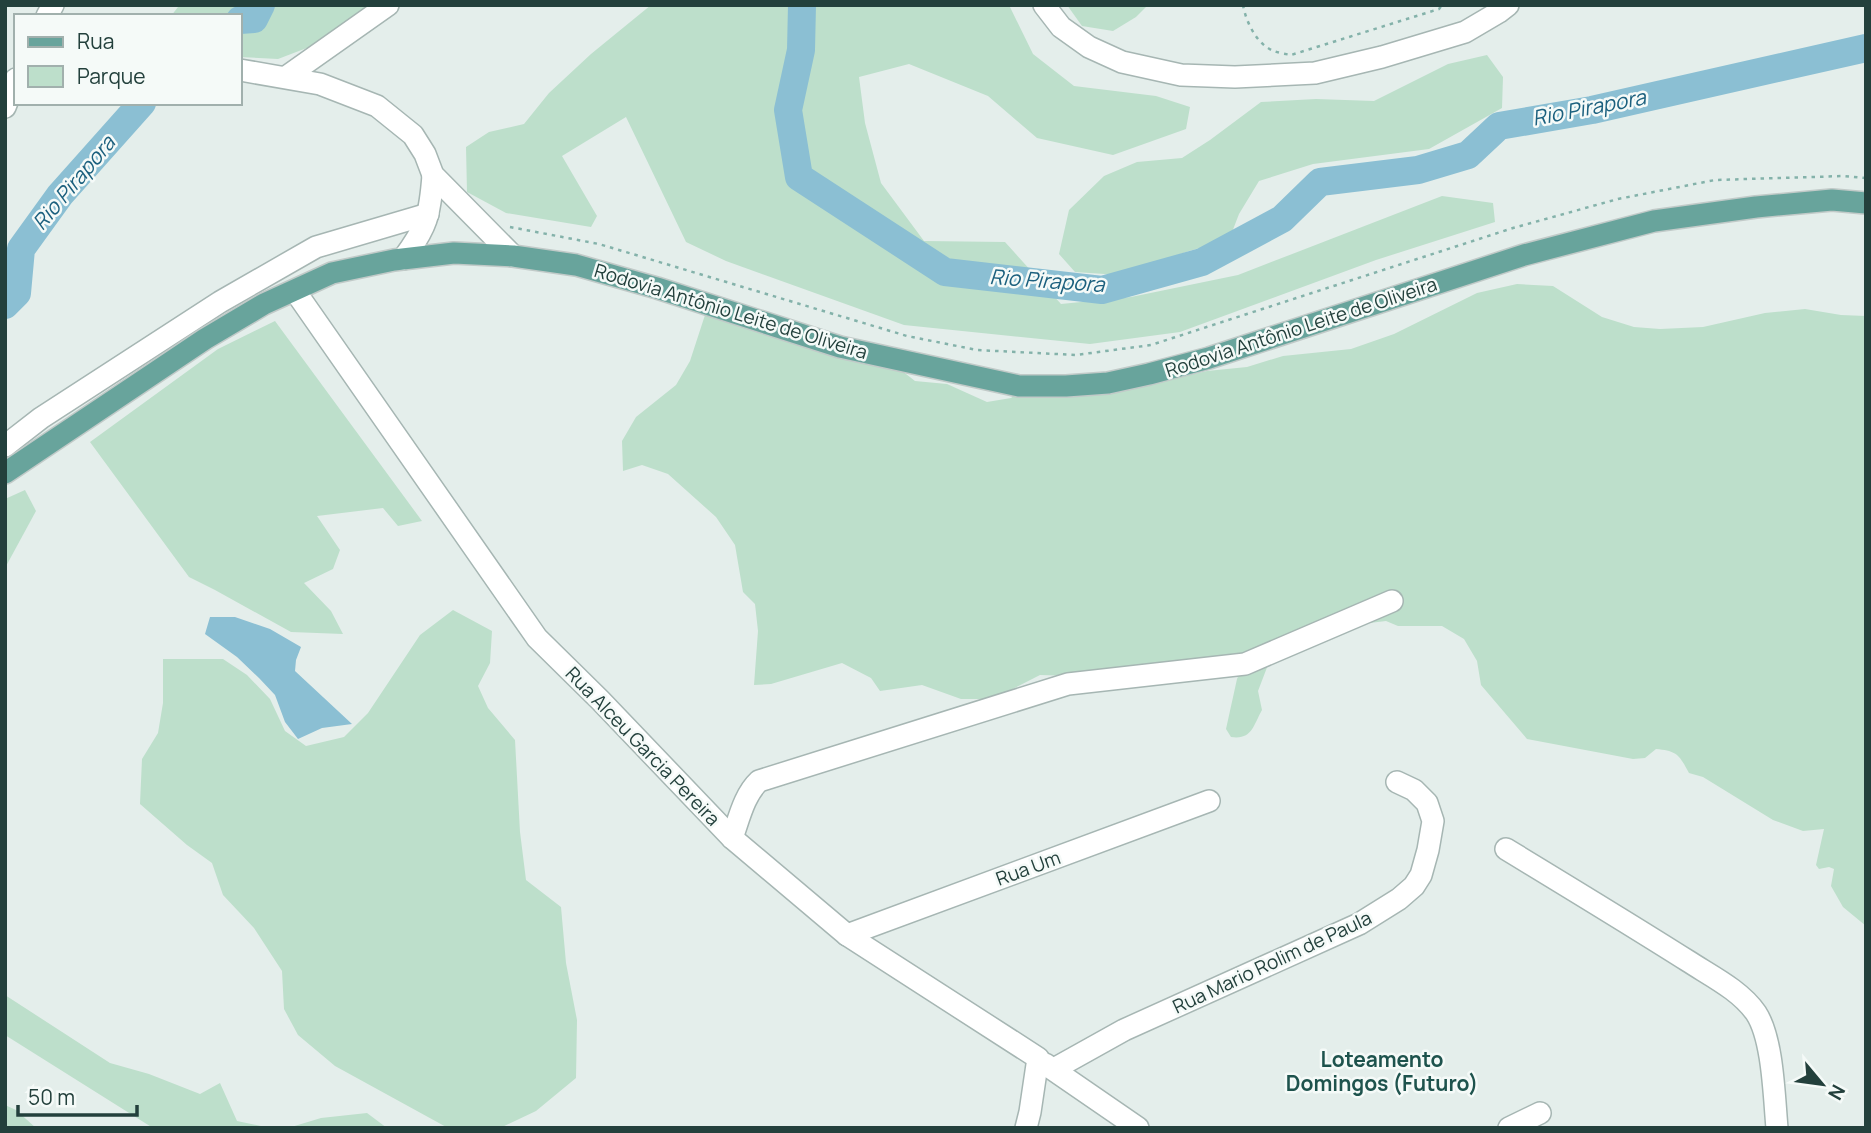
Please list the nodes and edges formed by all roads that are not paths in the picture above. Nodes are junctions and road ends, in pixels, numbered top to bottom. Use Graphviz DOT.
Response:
graph roads {
  1 [pos="388,5"];
  2 [pos="1044,5"];
  3 [pos="1508,5"];
  4 [pos="242,70"];
  5 [pos="286,77"];
  6 [pos="14,83"];
  7 [pos="5,107"];
  8 [pos="433,175"];
  9 [pos="1866,203"];
  10 [pos="428,214"];
  11 [pos="513,256"];
  12 [pos="402,259"];
  13 [pos="295,291"];
  14 [pos="5,446"];
  15 [pos="5,473"];
  16 [pos="1392,601"];
  17 [pos="1397,782"];
  18 [pos="1209,801"];
  19 [pos="732,838"];
  20 [pos="1506,849"];
  21 [pos="846,935"];
  22 [pos="1046,1064"];
  23 [pos="1540,1113"];
  24 [pos="1026,1128"];
  25 [pos="1138,1128"];
  26 [pos="1509,1128"];
  27 [pos="1777,1128"];
  1 -- 5 [label="street"];
  2 -- 3 [label="street"];
  4 -- 5 [label="street"];
  5 -- 8 [label="street"];
  6 -- 7 [label="street"];
  8 -- 10 [label="street"];
  8 -- 11 [label="street"];
  9 -- 11 [label="main road, Rodovia Antônio Leite de Oliveira"];
  10 -- 12 [label="street"];
  10 -- 14 [label="street"];
  11 -- 12 [label="main road, Rodovia Antônio Leite de Oliveira"];
  12 -- 13 [label="main road, Rodovia Antônio Leite de Oliveira"];
  13 -- 15 [label="main road, Rodovia Antônio Leite de Oliveira"];
  13 -- 19 [label="street, Rua Alceu Garcia Pereira"];
  16 -- 19 [label="street"];
  17 -- 22 [label="street, Rua Mario Rolim de Paula"];
  18 -- 21 [label="street, Rua Um"];
  19 -- 21 [label="street, Rua Alceu Garcia Pereira"];
  20 -- 27 [label="street"];
  21 -- 22 [label="street, Rua Alceu Garcia Pereira"];
  22 -- 24 [label="street"];
  22 -- 25 [label="street, Rua Alceu Garcia Pereira"];
  23 -- 26 [label="street"];
}
